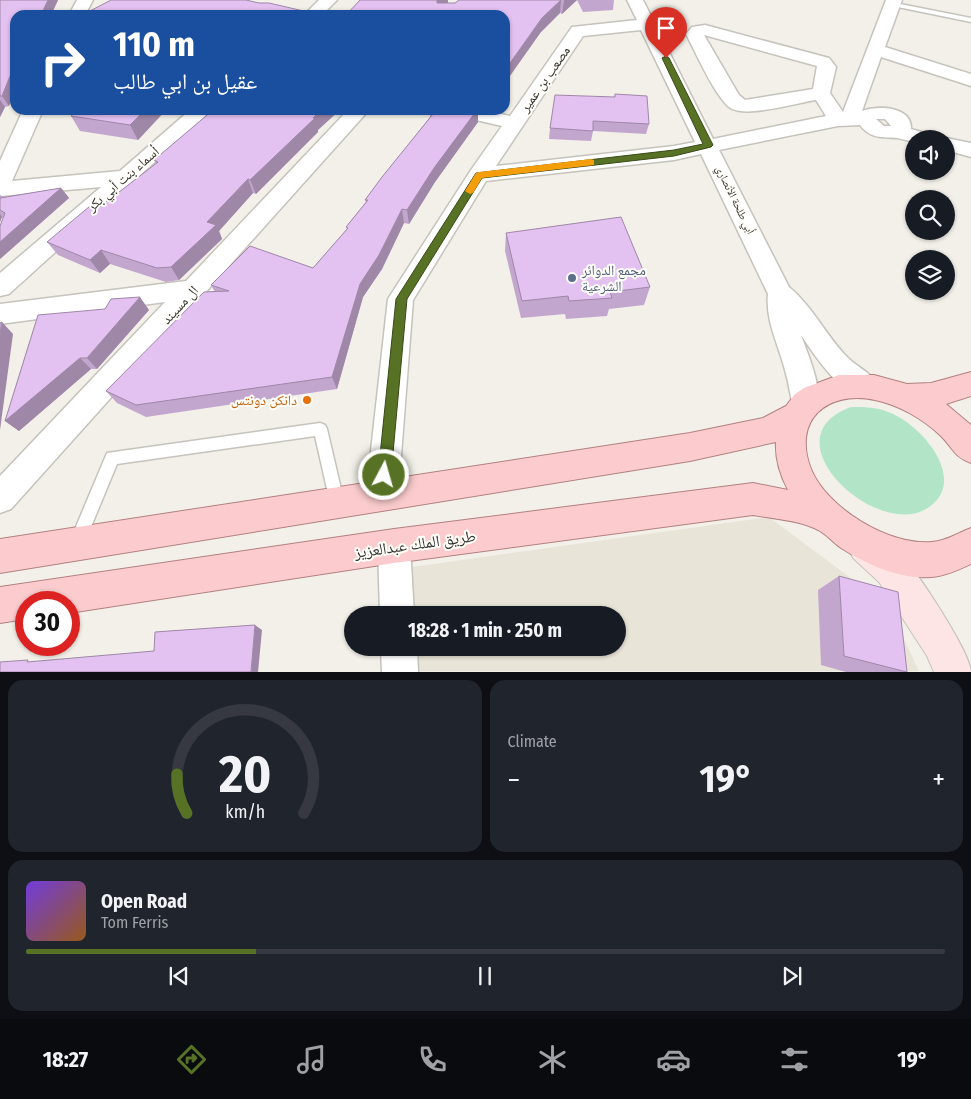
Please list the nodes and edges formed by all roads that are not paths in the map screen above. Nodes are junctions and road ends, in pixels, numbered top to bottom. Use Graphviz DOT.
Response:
graph roads {
  1 [pos="329,0"];
  2 [pos="635,0"];
  3 [pos="894,2"];
  4 [pos="318,10"];
  5 [pos="971,20"];
  6 [pos="649,24"];
  7 [pos="875,49"];
  8 [pos="908,61"];
  9 [pos="971,74"];
  10 [pos="971,80"];
  11 [pos="820,93"];
  12 [pos="31,115"];
  13 [pos="196,115"];
  14 [pos="354,115"];
  15 [pos="479,115"];
  16 [pos="851,119"];
  17 [pos="515,123"];
  18 [pos="905,134"];
  19 [pos="708,145"];
  20 [pos="955,146"];
  21 [pos="971,150"];
  22 [pos="479,175"];
  23 [pos="126,176"];
  24 [pos="0,184"];
  25 [pos="0,189"];
  26 [pos="0,287"];
  27 [pos="195,289"];
  28 [pos="780,294"];
  29 [pos="0,314"];
  30 [pos="971,384"];
  31 [pos="863,385"];
  32 [pos="907,397"];
  33 [pos="801,410"];
  34 [pos="971,449"];
  35 [pos="382,494"];
  36 [pos="0,498"];
  37 [pos="337,502"];
  38 [pos="843,528"];
  39 [pos="77,543"];
  40 [pos="971,545"];
  41 [pos="394,546"];
  42 [pos="0,556"];
  43 [pos="0,606"];
  44 [pos="397,606"];
  45 [pos="399,656"];
  46 [pos="400,672"];
  47 [pos="955,672"];
  1 -- 4 [label="street"];
  2 -- 6 [label="street, أبي طلحة الأنصاري"];
  3 -- 5 [label="lane"];
  3 -- 7 [label="street"];
  6 -- 17 [label="street, مصعب بن عمير"];
  6 -- 19 [label="street, أبي طلحة الأنصاري"];
  7 -- 8 [label="street"];
  7 -- 16 [label="street"];
  8 -- 9 [label="street"];
  8 -- 10 [label="street"];
  11 -- 11 [label="street"];
  11 -- 16 [label="street"];
  12 -- 24 [label="street"];
  13 -- 23 [label="street, أسماء بنت أبي بكر"];
  14 -- 27 [label="street, ال مسيند"];
  15 -- 17 [label="street"];
  16 -- 18 [label="street"];
  16 -- 19 [label="street"];
  17 -- 22 [label="street, مصعب بن عمير"];
  19 -- 22 [label="street"];
  19 -- 28 [label="street, أبي طلحة الأنصاري"];
  20 -- 21 [label="street"];
  22 -- 35 [label="street, مصعب بن عمير"];
  23 -- 25 [label="street"];
  23 -- 26 [label="street, أسماء بنت أبي بكر"];
  27 -- 29 [label="street"];
  27 -- 36 [label="street, ال مسيند"];
  28 -- 31 [label="street, أبي طلحة الأنصاري"];
  28 -- 33 [label="street, أبي طلحة الأنصاري"];
  30 -- 32 [label="main road"];
  31 -- 32 [label="main road"];
  31 -- 33 [label="main road"];
  32 -- 34 [label="main road"];
  33 -- 35 [label="main road"];
  33 -- 38 [label="main road"];
  35 -- 37 [label="main road"];
  37 -- 39 [label="main road"];
  37 -- 39 [label="lane"];
  38 -- 40 [label="main road, طريق الملك عبدالعزيز"];
  38 -- 41 [label="main road, طريق الملك عبدالعزيز"];
  38 -- 47 [label="main road"];
  39 -- 42 [label="main road"];
  41 -- 43 [label="main road, طريق الملك عبدالعزيز"];
  41 -- 44 [label="street"];
  45 -- 46 [label="street"];
}
